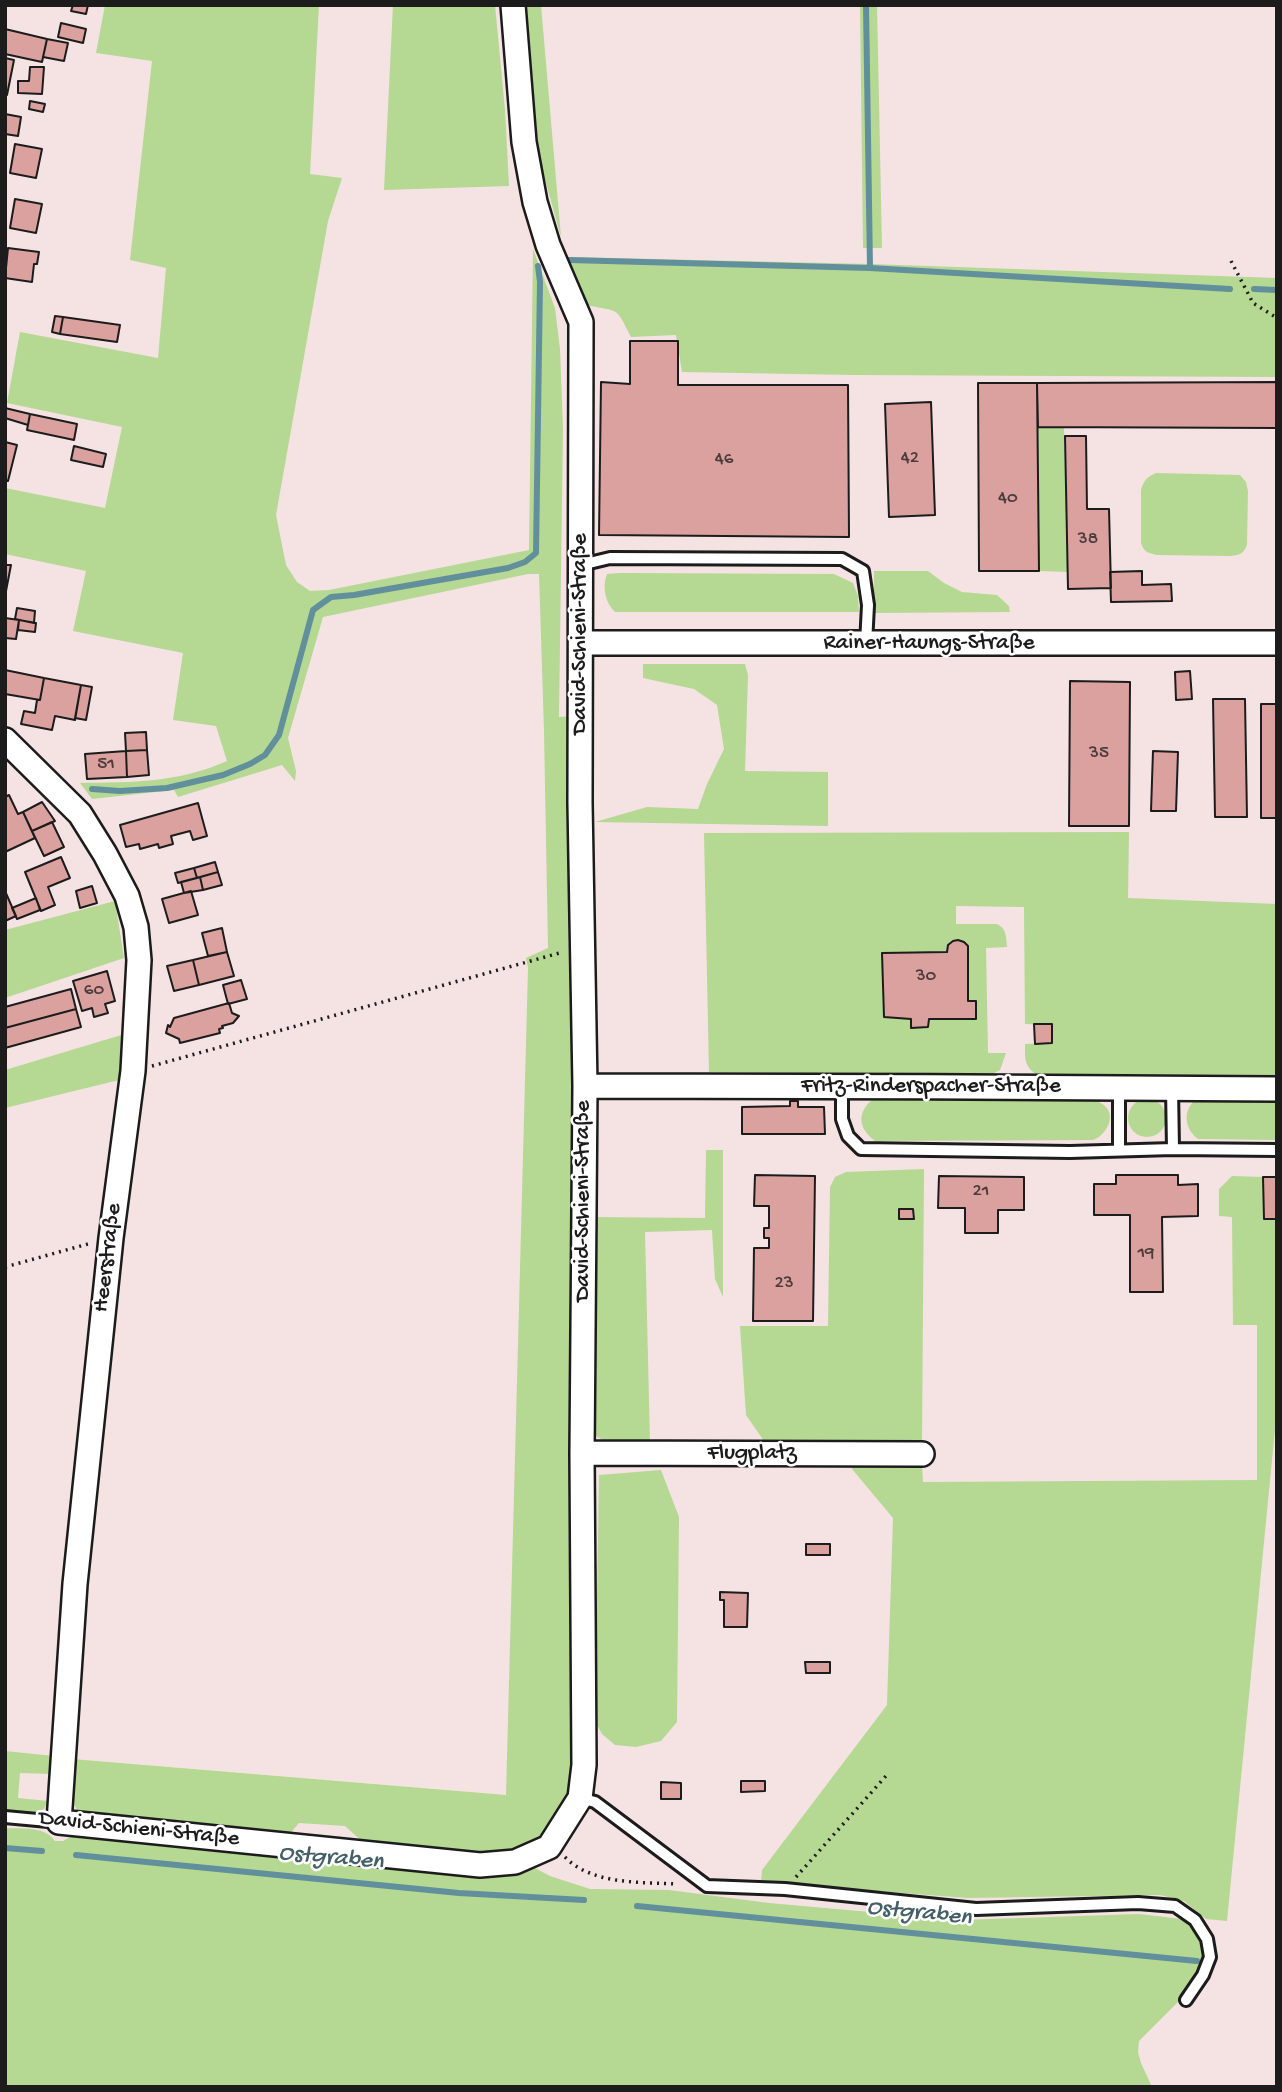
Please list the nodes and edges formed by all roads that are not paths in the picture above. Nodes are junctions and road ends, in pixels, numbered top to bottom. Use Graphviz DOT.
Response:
graph roads {
  1 [pos="513,5"];
  2 [pos="581,565"];
  3 [pos="581,643"];
  4 [pos="1277,643"];
  5 [pos="866,644"];
  6 [pos="5,740"];
  7 [pos="585,1086"];
  8 [pos="842,1087"];
  9 [pos="1172,1088"];
  10 [pos="1119,1089"];
  11 [pos="1277,1089"];
  12 [pos="1173,1149"];
  13 [pos="1119,1150"];
  14 [pos="1277,1150"];
  15 [pos="582,1453"];
  16 [pos="922,1454"];
  17 [pos="580,1798"];
  18 [pos="5,1817"];
  19 [pos="59,1822"];
  20 [pos="1186,2000"];
  1 -- 2 [label="street, David-Schieni-Straße"];
  2 -- 3 [label="street, David-Schieni-Straße"];
  2 -- 5 [label="lane"];
  3 -- 5 [label="street, Rainer-Haungs-Straße"];
  3 -- 7 [label="street, David-Schieni-Straße"];
  4 -- 5 [label="street, Rainer-Haungs-Straße"];
  6 -- 19 [label="street, Heerstraße"];
  7 -- 8 [label="street, Fritz-Rinderspacher-Straße"];
  7 -- 15 [label="street, David-Schieni-Straße"];
  8 -- 10 [label="street, Fritz-Rinderspacher-Straße"];
  8 -- 13 [label="lane"];
  9 -- 10 [label="street, Fritz-Rinderspacher-Straße"];
  9 -- 11 [label="street, Fritz-Rinderspacher-Straße"];
  9 -- 12 [label="lane"];
  10 -- 13 [label="lane"];
  12 -- 13 [label="lane"];
  12 -- 14 [label="lane"];
  15 -- 16 [label="street, Flugplatz"];
  15 -- 17 [label="street, David-Schieni-Straße"];
  17 -- 19 [label="street, David-Schieni-Straße"];
  17 -- 20 [label="lane"];
  18 -- 19 [label="lane, David-Schieni-Straße"];
}
